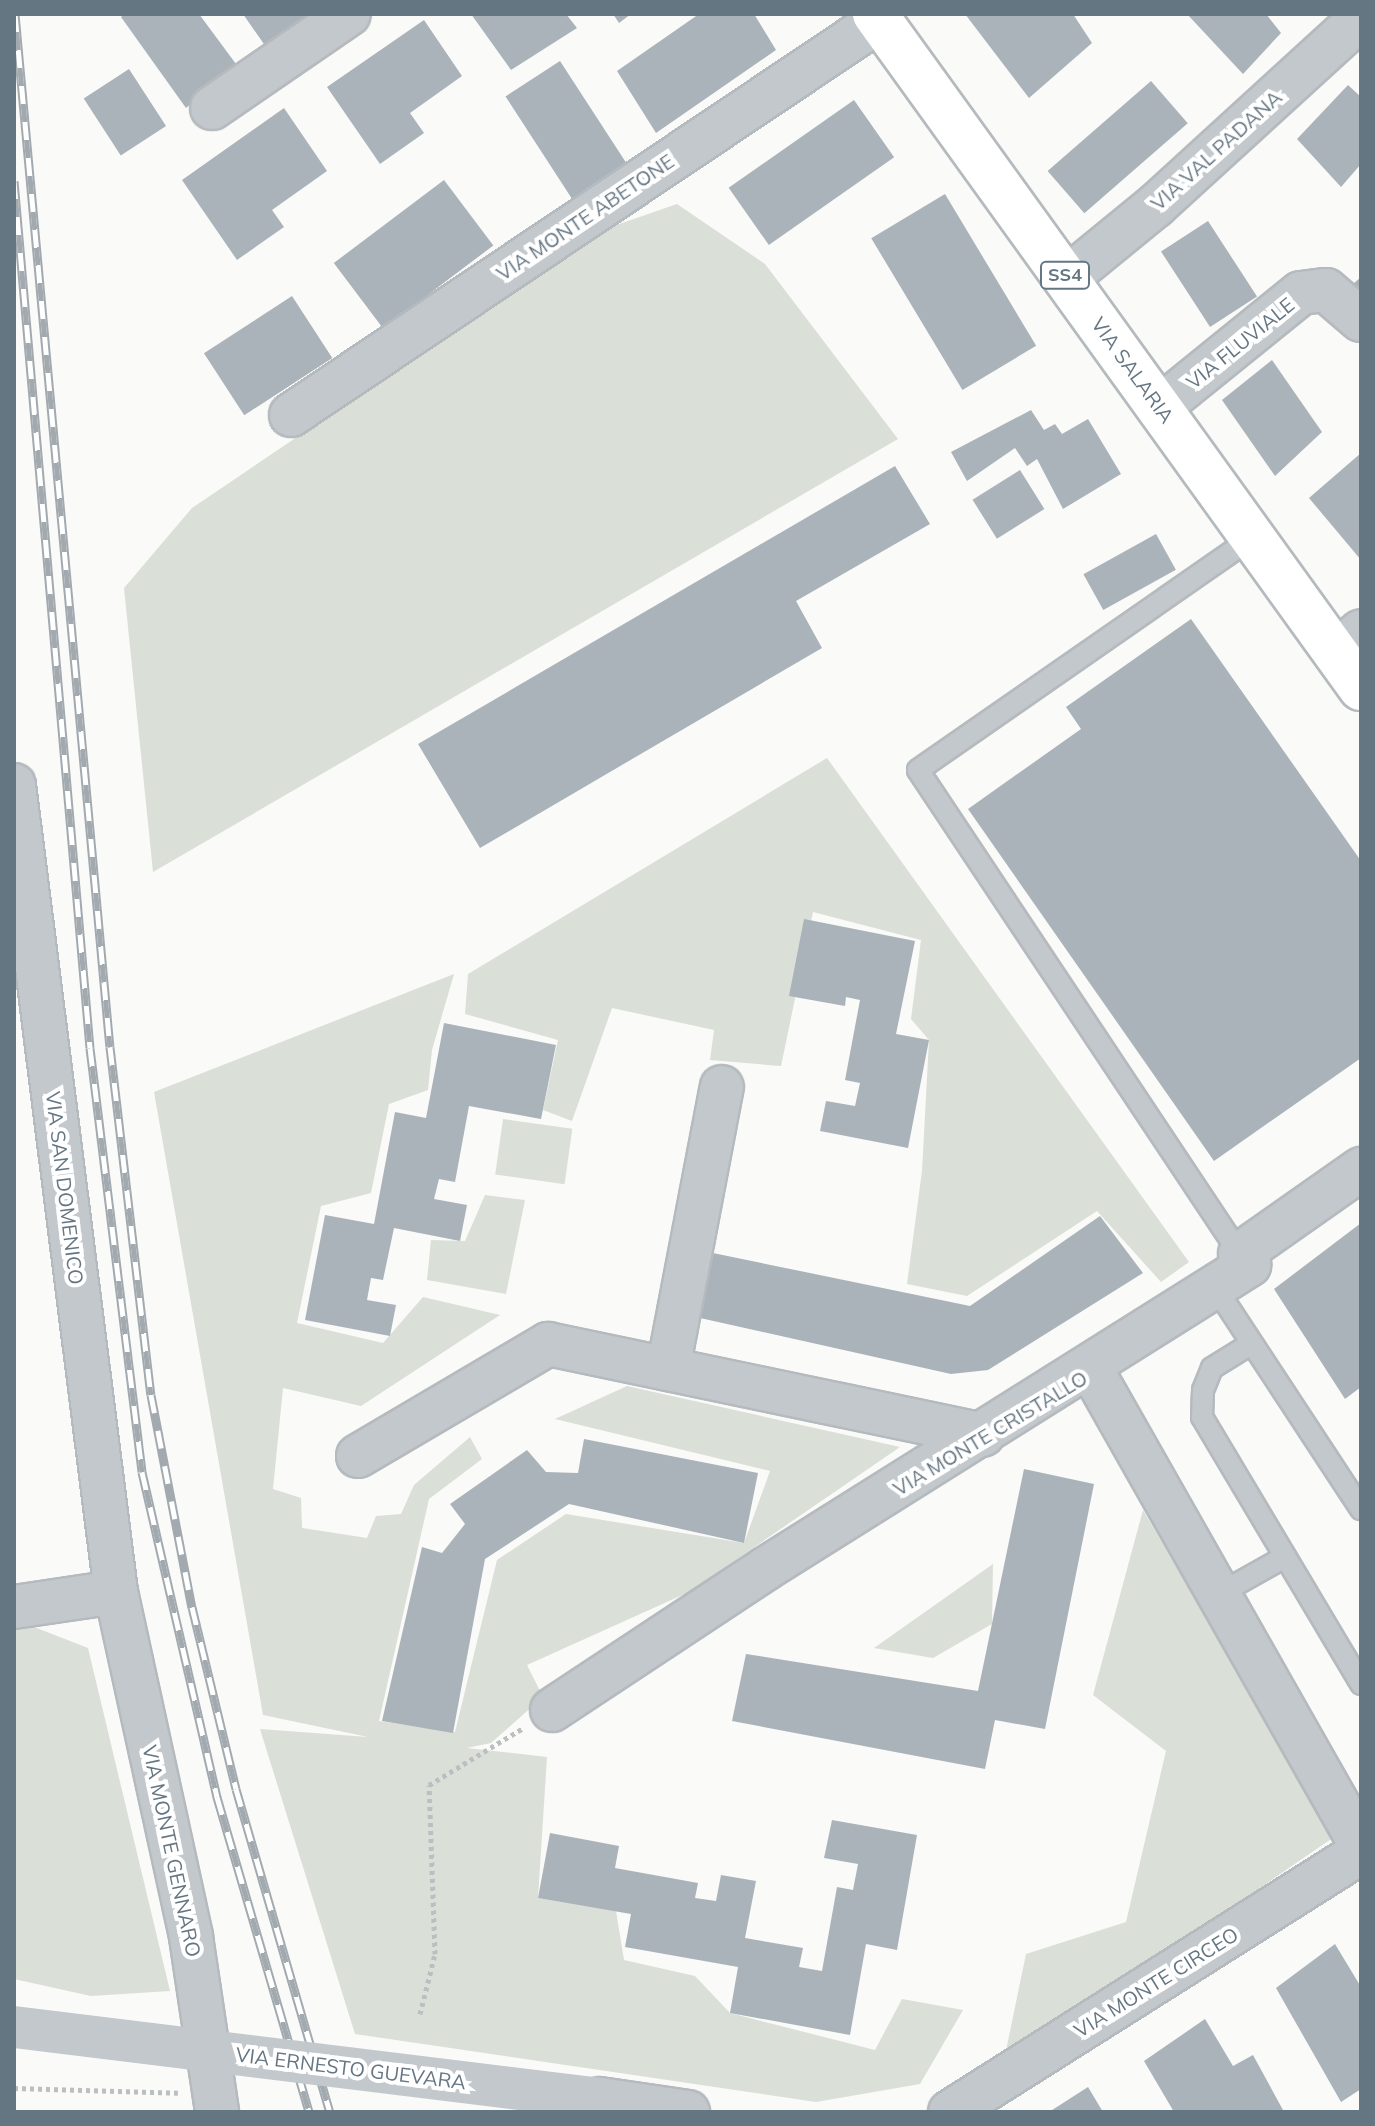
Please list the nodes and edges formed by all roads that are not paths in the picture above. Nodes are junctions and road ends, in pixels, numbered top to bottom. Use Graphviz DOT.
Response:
graph roads {
  1 [pos="349,14"];
  2 [pos="878,17"];
  3 [pos="1361,18"];
  4 [pos="212,108"];
  5 [pos="1067,278"];
  6 [pos="1361,320"];
  7 [pos="1160,407"];
  8 [pos="291,415"];
  9 [pos="1253,537"];
  10 [pos="1349,642"];
  11 [pos="1361,688"];
  12 [pos="14,785"];
  13 [pos="722,1087"];
  14 [pos="1361,1169"];
  15 [pos="1240,1254"];
  16 [pos="1215,1287"];
  17 [pos="1249,1345"];
  18 [pos="668,1369"];
  19 [pos="1091,1369"];
  20 [pos="983,1435"];
  21 [pos="358,1456"];
  22 [pos="1361,1509"];
  23 [pos="1285,1557"];
  24 [pos="116,1592"];
  25 [pos="1219,1594"];
  26 [pos="14,1607"];
  27 [pos="1361,1684"];
  28 [pos="540,1718"];
  29 [pos="1361,1845"];
  30 [pos="1361,1852"];
  31 [pos="14,2027"];
  32 [pos="216,2104"];
  33 [pos="688,2112"];
  34 [pos="950,2112"];
  1 -- 4 [label="street"];
  2 -- 5 [label="main road, VIA SALARIA / SS4"];
  2 -- 8 [label="street, VIA MONTE ABETONE"];
  3 -- 5 [label="street, VIA VAL PADANA"];
  5 -- 7 [label="main road, VIA SALARIA / SS4"];
  6 -- 7 [label="street, VIA FLUVIALE"];
  7 -- 9 [label="main road, VIA SALARIA / SS4"];
  9 -- 10 [label="main road, VIA SALARIA / SS4"];
  9 -- 15 [label="lane"];
  10 -- 11 [label="main road, VIA SALARIA / SS4"];
  12 -- 24 [label="street, VIA SAN DOMENICO"];
  13 -- 18 [label="street"];
  14 -- 15 [label="street"];
  15 -- 16 [label="street"];
  16 -- 17 [label="lane"];
  16 -- 19 [label="street"];
  17 -- 22 [label="lane"];
  17 -- 23 [label="lane"];
  18 -- 20 [label="street"];
  18 -- 21 [label="street"];
  19 -- 20 [label="street, VIA MONTE CRISTALLO"];
  19 -- 25 [label="street, VIA MONTE CRISTALLO"];
  20 -- 28 [label="street, VIA MONTE CRISTALLO"];
  23 -- 25 [label="lane"];
  23 -- 27 [label="lane"];
  24 -- 26 [label="street"];
  24 -- 32 [label="street, VIA MONTE GENNARO"];
  25 -- 29 [label="street, VIA MONTE CRISTALLO"];
  30 -- 34 [label="street, VIA MONTE CIRCEO"];
  31 -- 33 [label="street, VIA ERNESTO GUEVARA, bridge"];
}
